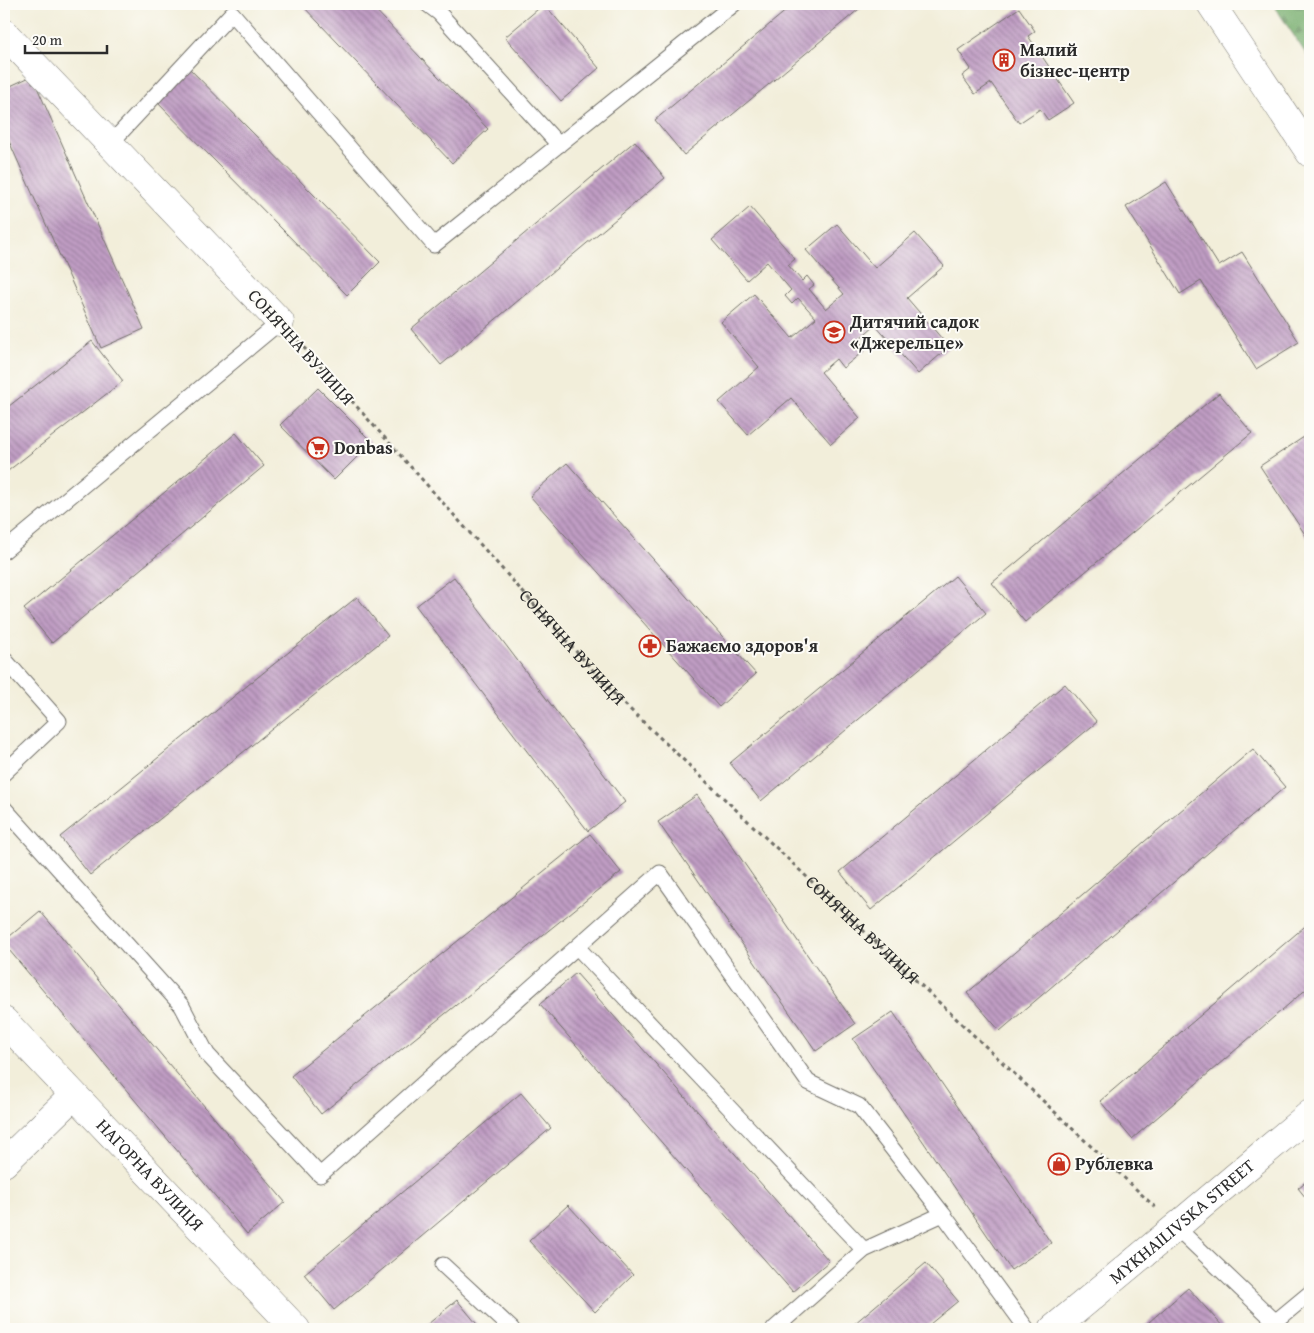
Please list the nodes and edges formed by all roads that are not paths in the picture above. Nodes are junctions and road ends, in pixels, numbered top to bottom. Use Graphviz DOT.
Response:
graph roads {
  1 [pos="427,4"];
  2 [pos="734,4"];
  3 [pos="1211,4"];
  4 [pos="235,9"];
  5 [pos="4,33"];
  6 [pos="110,144"];
  7 [pos="559,145"];
  8 [pos="1310,153"];
  9 [pos="280,322"];
  10 [pos="4,551"];
  11 [pos="4,659"];
  12 [pos="4,773"];
  13 [pos="4,808"];
  14 [pos="578,948"];
  15 [pos="4,1021"];
  16 [pos="73,1096"];
  17 [pos="1310,1114"];
  18 [pos="4,1163"];
  19 [pos="943,1214"];
  20 [pos="1176,1227"];
  21 [pos="864,1250"];
  22 [pos="443,1265"];
  23 [pos="1310,1293"];
  24 [pos="1279,1325"];
  25 [pos="296,1329"];
  26 [pos="512,1329"];
  27 [pos="774,1329"];
  28 [pos="1027,1329"];
  29 [pos="1053,1329"];
  1 -- 7 [label="lane"];
  2 -- 7 [label="lane"];
  3 -- 8 [label="street"];
  4 -- 6 [label="lane"];
  4 -- 7 [label="lane"];
  5 -- 6 [label="street, СОНЯЧНА ВУЛИЦЯ"];
  6 -- 9 [label="street, СОНЯЧНА ВУЛИЦЯ"];
  9 -- 10 [label="lane"];
  11 -- 12 [label="lane"];
  13 -- 14 [label="lane"];
  14 -- 19 [label="lane"];
  14 -- 21 [label="lane"];
  15 -- 16 [label="street, НАГОРНА ВУЛИЦЯ"];
  16 -- 18 [label="street"];
  16 -- 25 [label="street, НАГОРНА ВУЛИЦЯ"];
  17 -- 20 [label="street, MYKHAILIVSKA STREET"];
  19 -- 21 [label="lane"];
  19 -- 28 [label="lane"];
  20 -- 24 [label="lane"];
  20 -- 29 [label="street, MYKHAILIVSKA STREET"];
  21 -- 27 [label="lane"];
  22 -- 26 [label="lane"];
  23 -- 24 [label="lane"];
}
